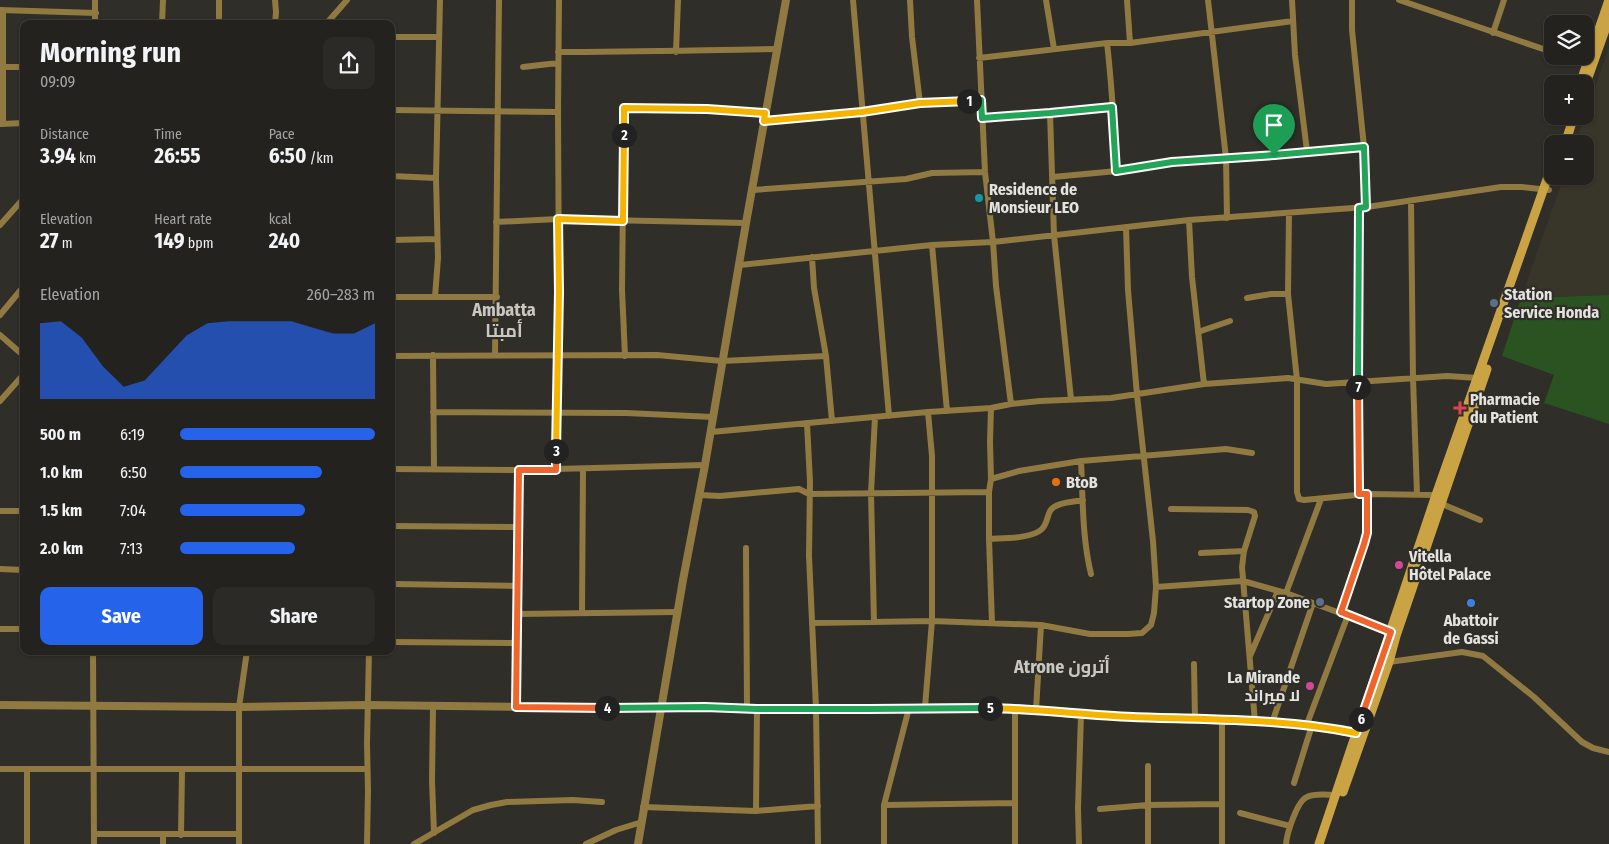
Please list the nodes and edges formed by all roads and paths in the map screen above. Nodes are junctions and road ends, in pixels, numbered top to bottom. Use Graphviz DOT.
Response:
graph roads {
  1 [pos="95,0"];
  2 [pos="163,0"];
  3 [pos="219,0"];
  4 [pos="275,0"];
  5 [pos="347,0"];
  6 [pos="440,0"];
  7 [pos="499,0"];
  8 [pos="559,0"];
  9 [pos="678,0"];
  10 [pos="786,0"];
  11 [pos="853,0"];
  12 [pos="910,0"];
  13 [pos="977,0"];
  14 [pos="1046,0"];
  15 [pos="1127,0"];
  16 [pos="1208,0"];
  17 [pos="1292,0"];
  18 [pos="1352,0"];
  19 [pos="1399,0"];
  20 [pos="1504,0"];
  21 [pos="1609,0"];
  22 [pos="2,10"];
  23 [pos="96,13"];
  24 [pos="1609,19"];
  25 [pos="96,20"];
  26 [pos="162,20"];
  27 [pos="219,20"];
  28 [pos="275,20"];
  29 [pos="330,20"];
  30 [pos="1293,21"];
  31 [pos="1211,33"];
  32 [pos="1493,33"];
  33 [pos="438,37"];
  34 [pos="395,38"];
  35 [pos="1594,40"];
  36 [pos="1130,42"];
  37 [pos="1107,43"];
  38 [pos="1054,48"];
  39 [pos="778,49"];
  40 [pos="1544,49"];
  41 [pos="558,52"];
  42 [pos="676,52"];
  43 [pos="979,58"];
  44 [pos="558,63"];
  45 [pos="20,67"];
  46 [pos="523,67"];
  47 [pos="2,68"];
  48 [pos="1589,75"];
  49 [pos="981,100"];
  50 [pos="920,103"];
  51 [pos="1112,107"];
  52 [pos="395,110"];
  53 [pos="437,111"];
  54 [pos="497,111"];
  55 [pos="558,112"];
  56 [pos="862,112"];
  57 [pos="1050,113"];
  58 [pos="765,117"];
  59 [pos="982,118"];
  60 [pos="20,123"];
  61 [pos="2,124"];
  62 [pos="1364,147"];
  63 [pos="1308,152"];
  64 [pos="1226,158"];
  65 [pos="1116,171"];
  66 [pos="985,172"];
  67 [pos="395,176"];
  68 [pos="1053,177"];
  69 [pos="436,178"];
  70 [pos="868,182"];
  71 [pos="1548,185"];
  72 [pos="1549,185"];
  73 [pos="1547,189"];
  74 [pos="752,190"];
  75 [pos="1411,201"];
  76 [pos="20,202"];
  77 [pos="1366,207"];
  78 [pos="1359,208"];
  79 [pos="1289,213"];
  80 [pos="1227,218"];
  81 [pos="558,219"];
  82 [pos="1189,220"];
  83 [pos="623,221"];
  84 [pos="496,222"];
  85 [pos="746,223"];
  86 [pos="0,225"];
  87 [pos="1126,227"];
  88 [pos="1054,236"];
  89 [pos="437,238"];
  90 [pos="395,240"];
  91 [pos="993,242"];
  92 [pos="932,245"];
  93 [pos="874,252"];
  94 [pos="812,257"];
  95 [pos="740,265"];
  96 [pos="20,291"];
  97 [pos="1288,294"];
  98 [pos="395,297"];
  99 [pos="435,297"];
  100 [pos="497,297"];
  101 [pos="1247,298"];
  102 [pos="0,315"];
  103 [pos="1230,321"];
  104 [pos="1198,332"];
  105 [pos="0,336"];
  106 [pos="20,353"];
  107 [pos="558,354"];
  108 [pos="433,355"];
  109 [pos="496,355"];
  110 [pos="395,356"];
  111 [pos="625,356"];
  112 [pos="826,356"];
  113 [pos="722,361"];
  114 [pos="20,378"];
  115 [pos="1413,378"];
  116 [pos="1478,378"];
  117 [pos="1297,380"];
  118 [pos="1358,382"];
  119 [pos="1204,384"];
  120 [pos="1136,395"];
  121 [pos="1071,399"];
  122 [pos="0,401"];
  123 [pos="1011,404"];
  124 [pos="992,408"];
  125 [pos="947,410"];
  126 [pos="433,412"];
  127 [pos="556,412"];
  128 [pos="928,412"];
  129 [pos="888,416"];
  130 [pos="713,417"];
  131 [pos="874,417"];
  132 [pos="832,421"];
  133 [pos="806,423"];
  134 [pos="711,432"];
  135 [pos="1252,453"];
  136 [pos="1144,457"];
  137 [pos="1081,461"];
  138 [pos="705,465"];
  139 [pos="395,469"];
  140 [pos="434,469"];
  141 [pos="583,469"];
  142 [pos="519,470"];
  143 [pos="556,470"];
  144 [pos="992,479"];
  145 [pos="990,492"];
  146 [pos="871,493"];
  147 [pos="809,494"];
  148 [pos="931,494"];
  149 [pos="1359,494"];
  150 [pos="1367,494"];
  151 [pos="1417,494"];
  152 [pos="700,495"];
  153 [pos="1436,495"];
  154 [pos="1321,499"];
  155 [pos="1083,500"];
  156 [pos="1442,504"];
  157 [pos="1171,509"];
  158 [pos="0,511"];
  159 [pos="20,511"];
  160 [pos="1480,520"];
  161 [pos="395,526"];
  162 [pos="518,527"];
  163 [pos="989,539"];
  164 [pos="746,548"];
  165 [pos="1244,551"];
  166 [pos="1201,553"];
  167 [pos="0,569"];
  168 [pos="20,570"];
  169 [pos="1091,574"];
  170 [pos="1243,580"];
  171 [pos="395,584"];
  172 [pos="518,586"];
  173 [pos="1156,587"];
  174 [pos="1278,591"];
  175 [pos="1286,593"];
  176 [pos="1313,603"];
  177 [pos="677,612"];
  178 [pos="1341,612"];
  179 [pos="582,613"];
  180 [pos="518,614"];
  181 [pos="1348,615"];
  182 [pos="932,621"];
  183 [pos="874,622"];
  184 [pos="812,623"];
  185 [pos="992,623"];
  186 [pos="1041,626"];
  187 [pos="0,629"];
  188 [pos="20,629"];
  189 [pos="1391,632"];
  190 [pos="395,642"];
  191 [pos="517,643"];
  192 [pos="93,655"];
  193 [pos="246,655"];
  194 [pos="368,655"];
  195 [pos="1249,657"];
  196 [pos="1389,662"];
  197 [pos="1194,664"];
  198 [pos="0,705"];
  199 [pos="94,705"];
  200 [pos="368,706"];
  201 [pos="239,707"];
  202 [pos="433,707"];
  203 [pos="516,707"];
  204 [pos="661,708"];
  205 [pos="747,708"];
  206 [pos="816,708"];
  207 [pos="909,708"];
  208 [pos="925,708"];
  209 [pos="1015,708"];
  210 [pos="757,709"];
  211 [pos="1036,710"];
  212 [pos="1081,715"];
  213 [pos="1195,719"];
  214 [pos="1222,721"];
  215 [pos="1255,722"];
  216 [pos="1272,723"];
  217 [pos="1310,725"];
  218 [pos="1360,734"];
  219 [pos="1609,752"];
  220 [pos="1148,766"];
  221 [pos="94,768"];
  222 [pos="0,769"];
  223 [pos="367,769"];
  224 [pos="27,770"];
  225 [pos="182,770"];
  226 [pos="239,770"];
  227 [pos="1294,783"];
  228 [pos="1336,795"];
  229 [pos="602,802"];
  230 [pos="1016,803"];
  231 [pos="884,804"];
  232 [pos="1221,804"];
  233 [pos="1148,805"];
  234 [pos="818,806"];
  235 [pos="643,807"];
  236 [pos="1100,809"];
  237 [pos="756,811"];
  238 [pos="1240,812"];
  239 [pos="642,822"];
  240 [pos="1290,826"];
  241 [pos="94,834"];
  242 [pos="163,834"];
  243 [pos="239,834"];
  244 [pos="434,834"];
  245 [pos="181,835"];
  246 [pos="27,844"];
  247 [pos="94,844"];
  248 [pos="163,844"];
  249 [pos="239,844"];
  250 [pos="368,844"];
  251 [pos="414,844"];
  252 [pos="586,844"];
  253 [pos="638,844"];
  254 [pos="818,844"];
  255 [pos="884,844"];
  256 [pos="1016,844"];
  257 [pos="1079,844"];
  258 [pos="1148,844"];
  259 [pos="1222,844"];
  260 [pos="1286,844"];
  261 [pos="1319,844"];
  262 [pos="1326,844"];
  1 -- 23 [label="street"];
  2 -- 26 [label="street"];
  3 -- 27 [label="street"];
  4 -- 28 [label="street"];
  5 -- 29 [label="street"];
  6 -- 33 [label="street"];
  7 -- 54 [label="street"];
  8 -- 41 [label="street"];
  9 -- 42 [label="street"];
  10 -- 39 [label="street"];
  11 -- 56 [label="street"];
  12 -- 50 [label="street"];
  13 -- 43 [label="street"];
  14 -- 38 [label="street"];
  15 -- 36 [label="street"];
  16 -- 31 [label="street"];
  17 -- 30 [label="street"];
  18 -- 62 [label="street"];
  19 -- 32 [label="street"];
  20 -- 32 [label="street"];
  21 -- 35 [label="main road"];
  22 -- 23 [label="street"];
  22 -- 47 [label="street"];
  23 -- 25 [label="street"];
  24 -- 48 [label="main road"];
  30 -- 31 [label="street"];
  30 -- 63 [label="street"];
  31 -- 36 [label="street"];
  31 -- 64 [label="street"];
  32 -- 40 [label="street"];
  33 -- 34 [label="street"];
  33 -- 53 [label="street"];
  36 -- 37 [label="street"];
  37 -- 38 [label="street"];
  37 -- 51 [label="street"];
  38 -- 43 [label="street"];
  39 -- 42 [label="street"];
  39 -- 58 [label="street"];
  41 -- 42 [label="street"];
  41 -- 44 [label="street"];
  43 -- 49 [label="street"];
  44 -- 46 [label="street"];
  44 -- 55 [label="street"];
  45 -- 47 [label="street"];
  47 -- 61 [label="street"];
  49 -- 50 [label="street"];
  49 -- 59 [label="street"];
  50 -- 56 [label="street"];
  51 -- 57 [label="street"];
  51 -- 65 [label="street"];
  52 -- 53 [label="street"];
  53 -- 54 [label="street"];
  53 -- 69 [label="street"];
  54 -- 55 [label="street"];
  54 -- 84 [label="street"];
  55 -- 81 [label="street"];
  56 -- 58 [label="street"];
  56 -- 70 [label="street"];
  57 -- 59 [label="street"];
  57 -- 68 [label="street"];
  58 -- 74 [label="street"];
  58 -- 83 [label="street"];
  59 -- 66 [label="street"];
  60 -- 61 [label="street"];
  62 -- 63 [label="street"];
  62 -- 77 [label="street"];
  63 -- 64 [label="street"];
  64 -- 65 [label="street"];
  64 -- 80 [label="street"];
  65 -- 68 [label="street"];
  66 -- 70 [label="street"];
  66 -- 91 [label="street"];
  67 -- 69 [label="street"];
  68 -- 88 [label="street"];
  69 -- 89 [label="street"];
  70 -- 74 [label="street"];
  70 -- 93 [label="street"];
  71 -- 73 [label="main road"];
  72 -- 73 [label="main road"];
  73 -- 75 [label="street"];
  73 -- 116 [label="main road"];
  73 -- 156 [label="main road"];
  74 -- 85 [label="street"];
  75 -- 77 [label="street"];
  75 -- 115 [label="street"];
  76 -- 86 [label="street"];
  77 -- 78 [label="street"];
  78 -- 79 [label="street"];
  78 -- 118 [label="street"];
  79 -- 80 [label="street"];
  79 -- 97 [label="street"];
  80 -- 82 [label="street"];
  81 -- 83 [label="street"];
  81 -- 84 [label="street"];
  81 -- 107 [label="street"];
  82 -- 87 [label="street"];
  82 -- 104 [label="street"];
  83 -- 85 [label="street"];
  83 -- 111 [label="street"];
  84 -- 100 [label="street"];
  85 -- 95 [label="street"];
  87 -- 88 [label="street"];
  87 -- 120 [label="street"];
  88 -- 91 [label="street"];
  88 -- 121 [label="street"];
  89 -- 90 [label="street"];
  89 -- 99 [label="street"];
  91 -- 92 [label="street"];
  91 -- 123 [label="street"];
  92 -- 93 [label="street"];
  92 -- 125 [label="street"];
  93 -- 94 [label="street"];
  93 -- 129 [label="street"];
  94 -- 95 [label="street"];
  94 -- 112 [label="street"];
  95 -- 113 [label="street"];
  96 -- 102 [label="street"];
  97 -- 101 [label="street"];
  97 -- 117 [label="street"];
  98 -- 99 [label="street"];
  99 -- 100 [label="street"];
  100 -- 109 [label="street"];
  103 -- 104 [label="street"];
  104 -- 119 [label="street"];
  105 -- 106 [label="street"];
  107 -- 109 [label="street"];
  107 -- 111 [label="street"];
  107 -- 127 [label="street"];
  108 -- 109 [label="street"];
  108 -- 110 [label="street"];
  108 -- 126 [label="street"];
  111 -- 113 [label="street"];
  112 -- 113 [label="street"];
  112 -- 132 [label="street"];
  113 -- 130 [label="street"];
  114 -- 122 [label="street"];
  115 -- 116 [label="street"];
  115 -- 118 [label="street"];
  115 -- 151 [label="street"];
  116 -- 153 [label="main road"];
  117 -- 118 [label="street"];
  117 -- 119 [label="street"];
  117 -- 154 [label="street"];
  118 -- 149 [label="street"];
  119 -- 120 [label="street"];
  120 -- 121 [label="street"];
  120 -- 136 [label="street"];
  121 -- 123 [label="street"];
  123 -- 124 [label="street"];
  124 -- 125 [label="street"];
  124 -- 144 [label="street"];
  125 -- 128 [label="street"];
  126 -- 127 [label="street"];
  126 -- 140 [label="street"];
  127 -- 130 [label="street"];
  127 -- 143 [label="street"];
  128 -- 129 [label="street"];
  128 -- 148 [label="street"];
  129 -- 131 [label="street"];
  130 -- 134 [label="street"];
  131 -- 132 [label="street"];
  131 -- 146 [label="street"];
  132 -- 133 [label="street"];
  133 -- 134 [label="street"];
  133 -- 147 [label="street"];
  134 -- 138 [label="street"];
  135 -- 136 [label="street"];
  136 -- 137 [label="street"];
  136 -- 173 [label="street"];
  137 -- 144 [label="street"];
  137 -- 155 [label="street"];
  138 -- 141 [label="street"];
  138 -- 152 [label="street"];
  139 -- 140 [label="street"];
  140 -- 142 [label="street"];
  141 -- 143 [label="street"];
  141 -- 179 [label="street"];
  142 -- 143 [label="street"];
  142 -- 162 [label="street"];
  144 -- 145 [label="street"];
  145 -- 148 [label="street"];
  145 -- 163 [label="street"];
  146 -- 147 [label="street"];
  146 -- 148 [label="street"];
  146 -- 183 [label="street"];
  147 -- 152 [label="street"];
  147 -- 184 [label="street"];
  148 -- 182 [label="street"];
  149 -- 150 [label="street"];
  149 -- 154 [label="street"];
  150 -- 151 [label="street"];
  150 -- 178 [label="street"];
  151 -- 153 [label="street"];
  152 -- 177 [label="street"];
  153 -- 189 [label="main road"];
  154 -- 175 [label="street"];
  155 -- 163 [label="street"];
  155 -- 169 [label="street"];
  156 -- 160 [label="street"];
  156 -- 196 [label="main road"];
  157 -- 165 [label="street"];
  158 -- 159 [label="street"];
  161 -- 162 [label="street"];
  162 -- 172 [label="street"];
  163 -- 185 [label="street"];
  164 -- 205 [label="street"];
  165 -- 166 [label="street"];
  165 -- 170 [label="street"];
  167 -- 168 [label="street"];
  170 -- 173 [label="street"];
  170 -- 174 [label="street"];
  170 -- 195 [label="street"];
  171 -- 172 [label="street"];
  172 -- 180 [label="street"];
  173 -- 186 [label="street"];
  174 -- 175 [label="street"];
  174 -- 195 [label="street"];
  175 -- 176 [label="street"];
  176 -- 178 [label="street"];
  176 -- 216 [label="street"];
  177 -- 179 [label="street"];
  177 -- 204 [label="street"];
  178 -- 181 [label="street"];
  179 -- 180 [label="street"];
  180 -- 191 [label="street"];
  181 -- 189 [label="street"];
  181 -- 217 [label="street"];
  182 -- 183 [label="street"];
  182 -- 185 [label="street"];
  182 -- 208 [label="street"];
  183 -- 184 [label="street"];
  184 -- 206 [label="street"];
  185 -- 186 [label="street"];
  186 -- 211 [label="street"];
  187 -- 188 [label="street"];
  189 -- 218 [label="main road"];
  190 -- 191 [label="street"];
  191 -- 203 [label="street"];
  192 -- 199 [label="street"];
  193 -- 201 [label="street"];
  194 -- 200 [label="street"];
  195 -- 215 [label="street"];
  196 -- 218 [label="main road"];
  196 -- 219 [label="street"];
  197 -- 213 [label="street"];
  198 -- 199 [label="street"];
  199 -- 201 [label="street"];
  199 -- 221 [label="street"];
  200 -- 201 [label="street"];
  200 -- 202 [label="street"];
  200 -- 223 [label="street"];
  201 -- 226 [label="street"];
  202 -- 203 [label="street"];
  202 -- 244 [label="street"];
  203 -- 204 [label="street"];
  204 -- 205 [label="street"];
  204 -- 235 [label="street"];
  205 -- 210 [label="street"];
  206 -- 207 [label="street"];
  206 -- 210 [label="street"];
  206 -- 234 [label="street"];
  207 -- 208 [label="street"];
  207 -- 231 [label="street"];
  208 -- 209 [label="street"];
  209 -- 211 [label="street"];
  209 -- 230 [label="street"];
  210 -- 237 [label="street"];
  211 -- 212 [label="street"];
  212 -- 213 [label="street"];
  212 -- 257 [label="street"];
  213 -- 214 [label="street"];
  214 -- 215 [label="street"];
  214 -- 232 [label="street"];
  215 -- 216 [label="street"];
  216 -- 217 [label="street"];
  217 -- 218 [label="street"];
  217 -- 227 [label="street"];
  218 -- 228 [label="main road"];
  218 -- 262 [label="main road"];
  220 -- 233 [label="street"];
  221 -- 224 [label="street"];
  221 -- 225 [label="street"];
  221 -- 241 [label="street"];
  222 -- 224 [label="street"];
  223 -- 226 [label="street"];
  223 -- 250 [label="street"];
  224 -- 246 [label="street"];
  225 -- 226 [label="street"];
  225 -- 245 [label="street"];
  226 -- 243 [label="street"];
  228 -- 240 [label="street"];
  228 -- 261 [label="main road"];
  229 -- 244 [label="street"];
  230 -- 231 [label="street"];
  230 -- 256 [label="street"];
  231 -- 255 [label="street"];
  232 -- 233 [label="street"];
  232 -- 259 [label="street"];
  233 -- 236 [label="street"];
  233 -- 258 [label="street"];
  234 -- 237 [label="street"];
  234 -- 254 [label="street"];
  235 -- 237 [label="street"];
  235 -- 239 [label="street"];
  238 -- 240 [label="street"];
  239 -- 252 [label="street"];
  239 -- 253 [label="street"];
  240 -- 260 [label="street"];
  241 -- 242 [label="street"];
  241 -- 247 [label="street"];
  242 -- 245 [label="street"];
  242 -- 248 [label="street"];
  243 -- 245 [label="street"];
  243 -- 249 [label="street"];
  244 -- 251 [label="street"];
}
